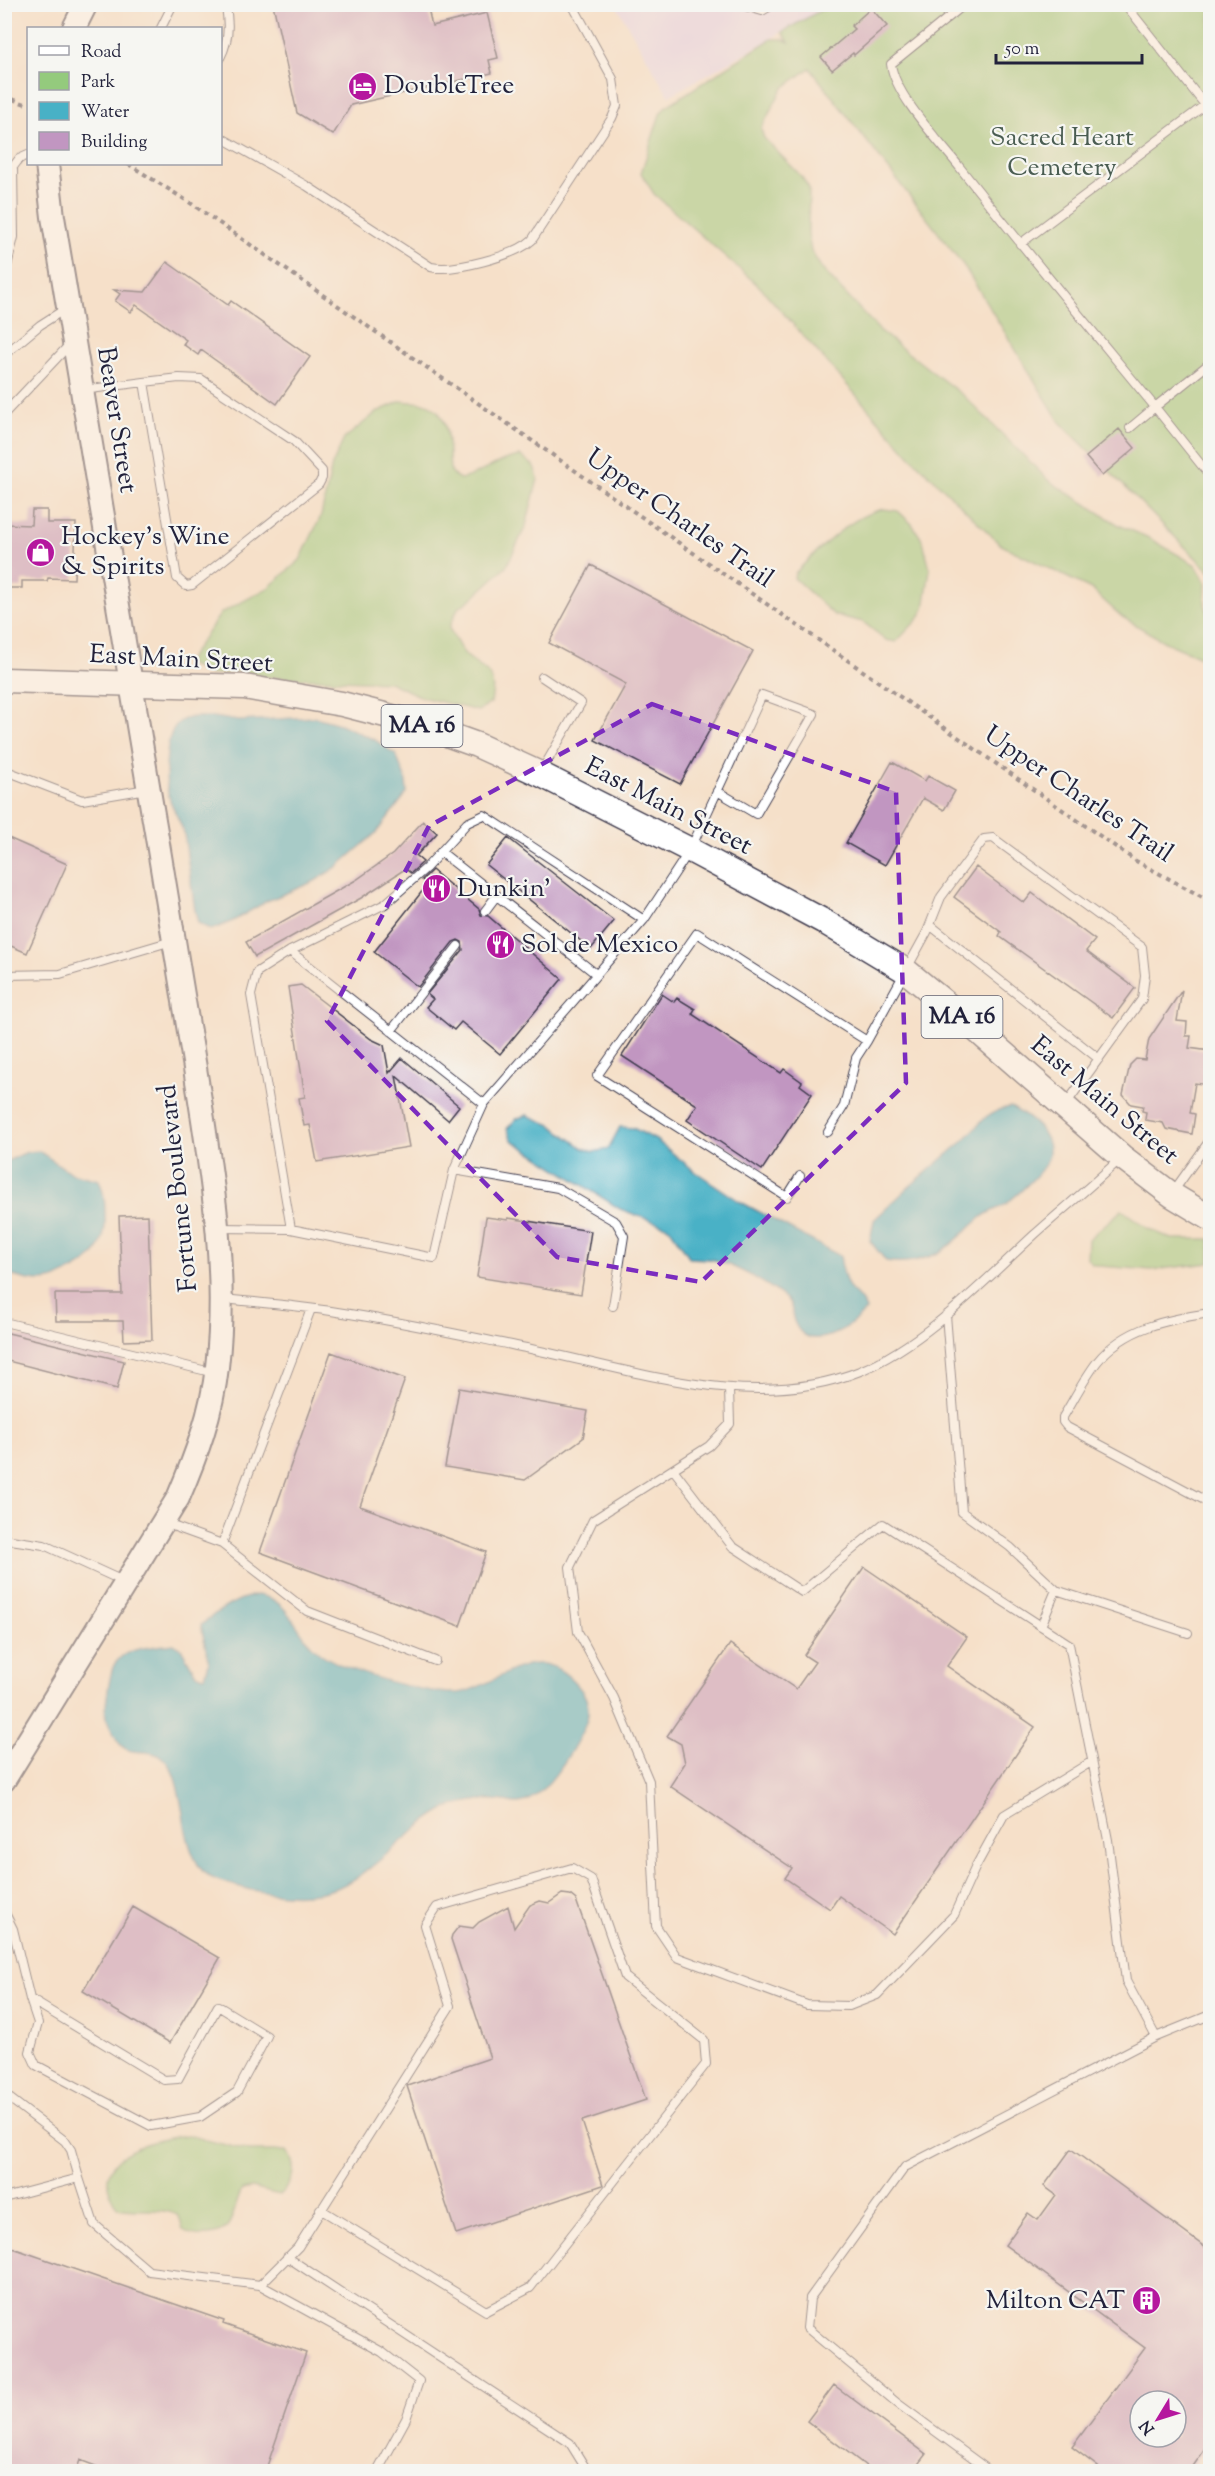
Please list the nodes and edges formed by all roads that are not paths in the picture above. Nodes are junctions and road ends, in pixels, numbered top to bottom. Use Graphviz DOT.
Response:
graph roads {
  1 [pos="86,4"];
  2 [pos="173,4"];
  3 [pos="225,4"];
  4 [pos="572,4"];
  5 [pos="738,4"];
  6 [pos="774,4"];
  7 [pos="965,4"];
  8 [pos="1125,4"];
  9 [pos="74,27"];
  10 [pos="162,27"];
  11 [pos="222,53"];
  12 [pos="1209,106"];
  13 [pos="222,138"];
  14 [pos="27,155"];
  15 [pos="47,165"];
  16 [pos="1020,244"];
  17 [pos="4,278"];
  18 [pos="68,307"];
  19 [pos="74,340"];
  20 [pos="4,355"];
  21 [pos="1210,363"];
  22 [pos="144,382"];
  23 [pos="82,391"];
  24 [pos="1155,407"];
  25 [pos="4,414"];
  26 [pos="1130,428"];
  27 [pos="1210,476"];
  28 [pos="542,677"];
  29 [pos="4,680"];
  30 [pos="131,685"];
  31 [pos="4,770"];
  32 [pos="540,774"];
  33 [pos="149,789"];
  34 [pos="717,791"];
  35 [pos="690,850"];
  36 [pos="441,852"];
  37 [pos="497,896"];
  38 [pos="485,911"];
  39 [pos="644,920"];
  40 [pos="930,925"];
  41 [pos="175,940"];
  42 [pos="458,946"];
  43 [pos="290,951"];
  44 [pos="906,972"];
  45 [pos="596,974"];
  46 [pos="4,975"];
  47 [pos="391,1031"];
  48 [pos="867,1041"];
  49 [pos="1099,1059"];
  50 [pos="484,1104"];
  51 [pos="1064,1107"];
  52 [pos="828,1131"];
  53 [pos="1210,1140"];
  54 [pos="1122,1157"];
  55 [pos="454,1170"];
  56 [pos="800,1176"];
  57 [pos="1172,1195"];
  58 [pos="1210,1218"];
  59 [pos="217,1228"];
  60 [pos="291,1229"];
  61 [pos="221,1298"];
  62 [pos="613,1306"];
  63 [pos="311,1309"];
  64 [pos="1210,1313"];
  65 [pos="946,1315"];
  66 [pos="4,1322"];
  67 [pos="216,1373"];
  68 [pos="729,1388"];
  69 [pos="673,1469"];
  70 [pos="1210,1503"];
  71 [pos="163,1523"];
  72 [pos="4,1539"];
  73 [pos="222,1544"];
  74 [pos="126,1583"];
  75 [pos="1056,1590"];
  76 [pos="1041,1626"];
  77 [pos="1188,1633"];
  78 [pos="435,1661"];
  79 [pos="1091,1762"];
  80 [pos="4,1780"];
  81 [pos="4,1911"];
  82 [pos="30,1999"];
  83 [pos="1210,2014"];
  84 [pos="1156,2037"];
  85 [pos="4,2094"];
  86 [pos="79,2178"];
  87 [pos="4,2198"];
  88 [pos="320,2209"];
  89 [pos="287,2257"];
  90 [pos="260,2285"];
  91 [pos="377,2472"];
  92 [pos="588,2472"];
  93 [pos="991,2472"];
  1 -- 9 [label="main road"];
  2 -- 10 [label="lane"];
  3 -- 11 [label="lane"];
  4 -- 13 [label="lane"];
  5 -- 6 [label="lane"];
  7 -- 16 [label="lane"];
  8 -- 12 [label="lane"];
  12 -- 16 [label="lane"];
  14 -- 17 [label="lane"];
  15 -- 18 [label="main road, Beaver Street"];
  16 -- 24 [label="lane"];
  18 -- 19 [label="main road, Beaver Street"];
  18 -- 20 [label="lane"];
  19 -- 23 [label="main road, Beaver Street"];
  19 -- 25 [label="lane"];
  21 -- 24 [label="lane"];
  22 -- 22 [label="lane"];
  22 -- 23 [label="lane"];
  23 -- 30 [label="main road, Beaver Street"];
  24 -- 26 [label="lane"];
  24 -- 27 [label="lane"];
  28 -- 32 [label="lane"];
  29 -- 30 [label="main road, East Main Street / MA 16"];
  30 -- 32 [label="main road, East Main Street / MA 16"];
  30 -- 33 [label="main road, Fortune Boulevard"];
  31 -- 33 [label="lane"];
  32 -- 35 [label="main road, East Main Street / MA 16"];
  33 -- 41 [label="main road, Fortune Boulevard"];
  34 -- 34 [label="lane"];
  34 -- 35 [label="lane"];
  35 -- 39 [label="lane"];
  35 -- 44 [label="main road, East Main Street / MA 16"];
  36 -- 37 [label="lane"];
  36 -- 39 [label="lane"];
  36 -- 43 [label="lane"];
  37 -- 38 [label="lane"];
  37 -- 45 [label="lane"];
  39 -- 45 [label="lane"];
  40 -- 44 [label="lane"];
  40 -- 49 [label="lane"];
  40 -- 49 [label="lane"];
  41 -- 46 [label="lane"];
  41 -- 59 [label="main road, Fortune Boulevard"];
  42 -- 47 [label="lane"];
  43 -- 47 [label="lane"];
  43 -- 60 [label="lane"];
  44 -- 48 [label="lane"];
  44 -- 51 [label="main road, East Main Street / MA 16"];
  45 -- 50 [label="lane"];
  47 -- 50 [label="lane"];
  48 -- 52 [label="lane"];
  48 -- 56 [label="lane"];
  49 -- 51 [label="lane"];
  50 -- 55 [label="lane"];
  51 -- 54 [label="main road, East Main Street / MA 16"];
  53 -- 57 [label="lane"];
  54 -- 57 [label="main road, East Main Street / MA 16"];
  54 -- 65 [label="lane"];
  55 -- 60 [label="lane"];
  55 -- 62 [label="lane"];
  57 -- 58 [label="main road, East Main Street / MA 16"];
  59 -- 60 [label="lane"];
  59 -- 61 [label="main road, Fortune Boulevard"];
  61 -- 63 [label="lane"];
  61 -- 67 [label="main road, Fortune Boulevard"];
  63 -- 68 [label="lane"];
  63 -- 73 [label="lane"];
  64 -- 70 [label="lane"];
  65 -- 68 [label="lane"];
  65 -- 75 [label="lane"];
  66 -- 67 [label="lane"];
  67 -- 71 [label="main road, Fortune Boulevard"];
  68 -- 69 [label="lane"];
  69 -- 76 [label="lane"];
  69 -- 79 [label="lane"];
  71 -- 73 [label="lane"];
  71 -- 74 [label="main road, Fortune Boulevard"];
  72 -- 74 [label="lane"];
  73 -- 78 [label="lane"];
  74 -- 80 [label="main road, Fortune Boulevard"];
  75 -- 76 [label="lane"];
  75 -- 77 [label="lane"];
  76 -- 79 [label="lane"];
  79 -- 84 [label="lane"];
  81 -- 82 [label="lane"];
  82 -- 82 [label="lane"];
  83 -- 84 [label="lane"];
  84 -- 93 [label="lane"];
  85 -- 86 [label="lane"];
  86 -- 87 [label="lane"];
  86 -- 90 [label="lane"];
  88 -- 88 [label="lane"];
  88 -- 89 [label="lane"];
  89 -- 90 [label="lane"];
  89 -- 92 [label="lane"];
  90 -- 91 [label="lane"];
}
